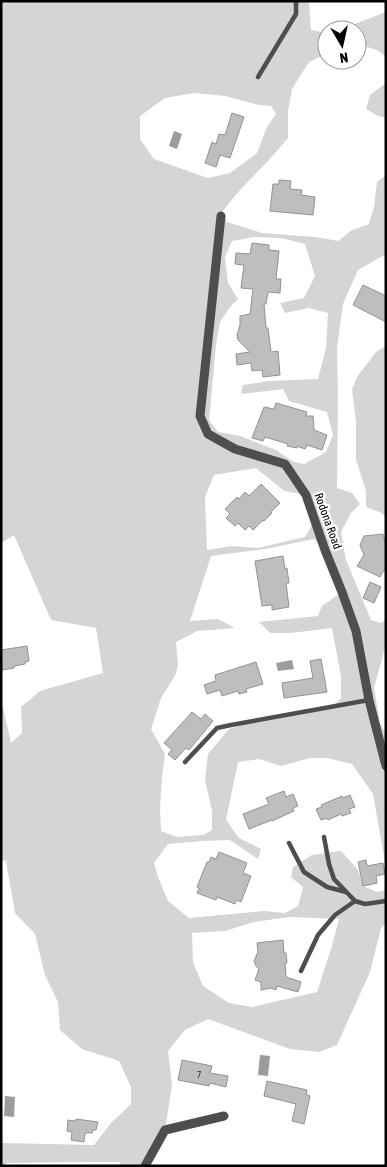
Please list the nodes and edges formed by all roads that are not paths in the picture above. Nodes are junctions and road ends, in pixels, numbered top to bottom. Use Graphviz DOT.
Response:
graph roads {
  1 [pos="296,1"];
  2 [pos="258,77"];
  3 [pos="221,216"];
  4 [pos="369,700"];
  5 [pos="185,762"];
  6 [pos="386,766"];
  7 [pos="324,837"];
  8 [pos="289,843"];
  9 [pos="348,893"];
  10 [pos="355,901"];
  11 [pos="386,902"];
  12 [pos="301,971"];
  13 [pos="224,1116"];
  14 [pos="145,1166"];
  1 -- 2 [label="lane"];
  3 -- 4 [label="street, Rodona Road"];
  4 -- 5 [label="lane"];
  4 -- 6 [label="street, Rodona Road"];
  7 -- 9 [label="lane"];
  8 -- 9 [label="lane"];
  9 -- 10 [label="lane"];
  10 -- 11 [label="lane"];
  10 -- 12 [label="lane"];
  13 -- 14 [label="street"];
}
